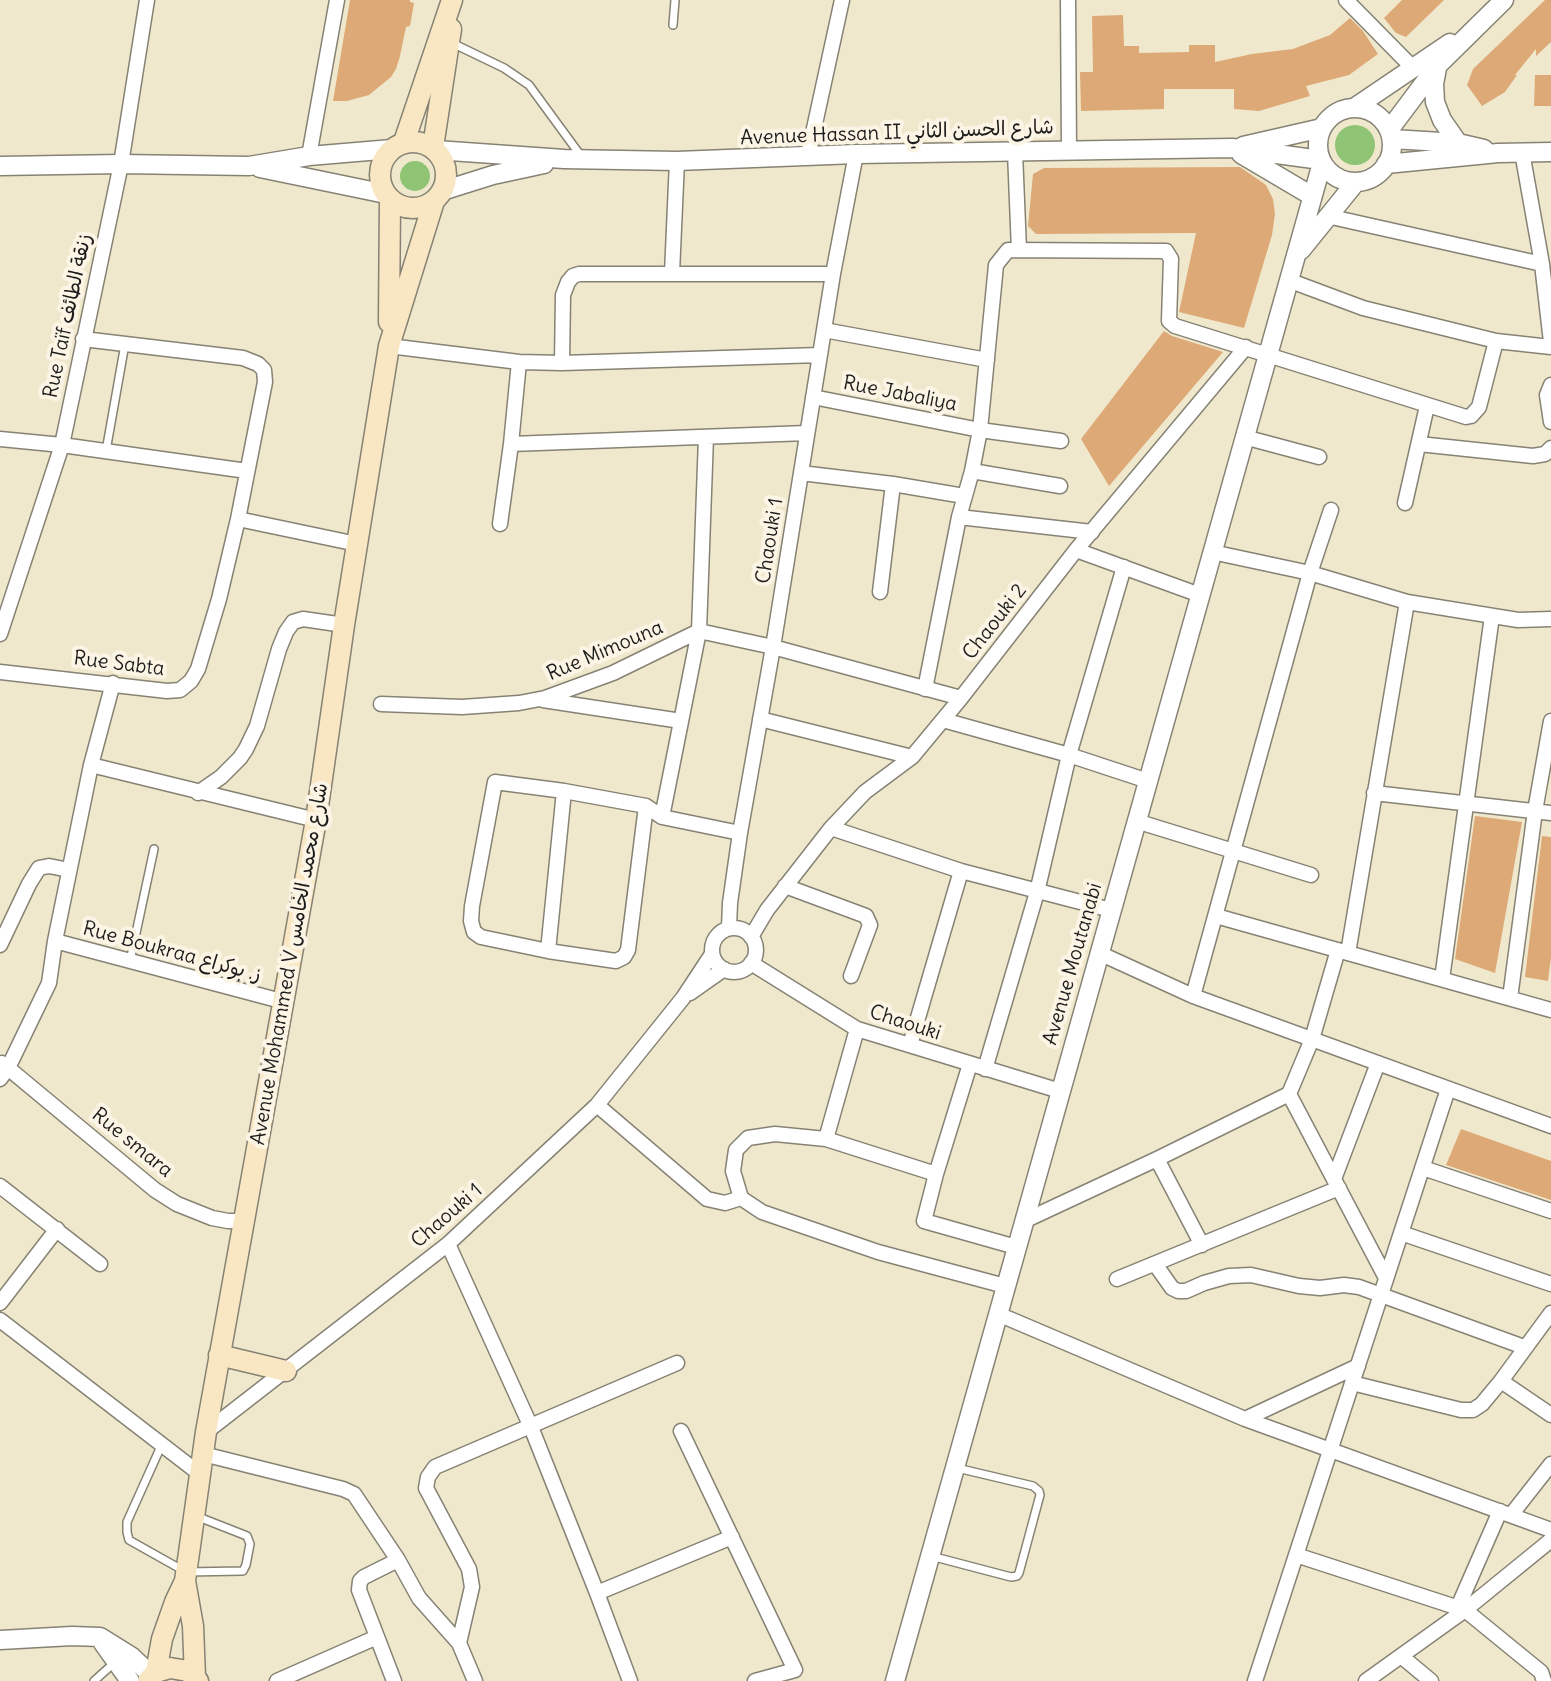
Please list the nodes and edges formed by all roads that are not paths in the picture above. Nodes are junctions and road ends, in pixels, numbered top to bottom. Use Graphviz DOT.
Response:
graph roads {
  1 [pos="147,0"];
  2 [pos="337,0"];
  3 [pos="453,0"];
  4 [pos="675,0"];
  5 [pos="842,0"];
  6 [pos="1068,0"];
  7 [pos="1346,0"];
  8 [pos="1504,0"];
  9 [pos="673,25"];
  10 [pos="1476,26"];
  11 [pos="450,42"];
  12 [pos="1437,66"];
  13 [pos="1412,67"];
  14 [pos="1354,108"];
  15 [pos="1322,128"];
  16 [pos="1390,135"];
  17 [pos="1458,143"];
  18 [pos="398,146"];
  19 [pos="1232,148"];
  20 [pos="435,149"];
  21 [pos="1069,150"];
  22 [pos="1015,152"];
  23 [pos="1522,152"];
  24 [pos="1551,152"];
  25 [pos="1498,153"];
  26 [pos="856,154"];
  27 [pos="309,156"];
  28 [pos="808,156"];
  29 [pos="564,159"];
  30 [pos="583,159"];
  31 [pos="677,161"];
  32 [pos="1322,162"];
  33 [pos="121,164"];
  34 [pos="1386,164"];
  35 [pos="0,166"];
  36 [pos="249,166"];
  37 [pos="1356,182"];
  38 [pos="438,196"];
  39 [pos="1312,196"];
  40 [pos="388,197"];
  41 [pos="1327,216"];
  42 [pos="1019,250"];
  43 [pos="1294,258"];
  44 [pos="1542,264"];
  45 [pos="672,273"];
  46 [pos="833,274"];
  47 [pos="1288,280"];
  48 [pos="824,330"];
  49 [pos="83,339"];
  50 [pos="1496,341"];
  51 [pos="125,344"];
  52 [pos="1551,345"];
  53 [pos="389,346"];
  54 [pos="1246,347"];
  55 [pos="1268,354"];
  56 [pos="820,355"];
  57 [pos="987,360"];
  58 [pos="519,362"];
  59 [pos="562,363"];
  60 [pos="1551,385"];
  61 [pos="813,397"];
  62 [pos="1427,406"];
  63 [pos="1551,422"];
  64 [pos="980,430"];
  65 [pos="807,433"];
  66 [pos="706,437"];
  67 [pos="1244,437"];
  68 [pos="0,439"];
  69 [pos="1061,441"];
  70 [pos="511,444"];
  71 [pos="1419,444"];
  72 [pos="62,445"];
  73 [pos="1551,448"];
  74 [pos="106,451"];
  75 [pos="1319,457"];
  76 [pos="247,471"];
  77 [pos="972,471"];
  78 [pos="801,473"];
  79 [pos="893,484"];
  80 [pos="1060,486"];
  81 [pos="964,496"];
  82 [pos="1405,503"];
  83 [pos="1331,510"];
  84 [pos="959,517"];
  85 [pos="238,519"];
  86 [pos="500,524"];
  87 [pos="1092,532"];
  88 [pos="357,544"];
  89 [pos="1076,550"];
  90 [pos="1212,552"];
  91 [pos="1124,567"];
  92 [pos="1310,573"];
  93 [pos="880,592"];
  94 [pos="1200,595"];
  95 [pos="1407,602"];
  96 [pos="1492,616"];
  97 [pos="1551,619"];
  98 [pos="344,625"];
  99 [pos="699,631"];
  100 [pos="0,634"];
  101 [pos="773,647"];
  102 [pos="0,672"];
  103 [pos="113,683"];
  104 [pos="925,689"];
  105 [pos="961,698"];
  106 [pos="536,699"];
  107 [pos="381,704"];
  108 [pos="760,719"];
  109 [pos="943,720"];
  110 [pos="681,721"];
  111 [pos="1551,721"];
  112 [pos="1069,755"];
  113 [pos="912,757"];
  114 [pos="91,765"];
  115 [pos="1148,781"];
  116 [pos="564,791"];
  117 [pos="198,793"];
  118 [pos="1374,793"];
  119 [pos="1466,803"];
  120 [pos="646,806"];
  121 [pos="1535,811"];
  122 [pos="1551,813"];
  123 [pos="662,817"];
  124 [pos="316,820"];
  125 [pos="1136,821"];
  126 [pos="831,828"];
  127 [pos="740,833"];
  128 [pos="154,849"];
  129 [pos="1234,852"];
  130 [pos="69,870"];
  131 [pos="961,871"];
  132 [pos="1311,875"];
  133 [pos="785,886"];
  134 [pos="1037,892"];
  135 [pos="767,910"];
  136 [pos="1111,910"];
  137 [pos="1216,916"];
  138 [pos="729,929"];
  139 [pos="751,937"];
  140 [pos="55,941"];
  141 [pos="0,945"];
  142 [pos="548,951"];
  143 [pos="1343,951"];
  144 [pos="1099,953"];
  145 [pos="712,954"];
  146 [pos="130,961"];
  147 [pos="751,963"];
  148 [pos="724,969"];
  149 [pos="851,976"];
  150 [pos="1442,979"];
  151 [pos="1193,996"];
  152 [pos="683,998"];
  153 [pos="1510,998"];
  154 [pos="285,1002"];
  155 [pos="1551,1010"];
  156 [pos="857,1029"];
  157 [pos="1312,1039"];
  158 [pos="910,1045"];
  159 [pos="1378,1063"];
  160 [pos="970,1064"];
  161 [pos="3,1069"];
  162 [pos="985,1069"];
  163 [pos="1448,1089"];
  164 [pos="1060,1091"];
  165 [pos="1289,1094"];
  166 [pos="597,1105"];
  167 [pos="1551,1126"];
  168 [pos="826,1139"];
  169 [pos="1157,1159"];
  170 [pos="1423,1168"];
  171 [pos="936,1174"];
  172 [pos="1336,1184"];
  173 [pos="0,1186"];
  174 [pos="741,1198"];
  175 [pos="1551,1211"];
  176 [pos="245,1221"];
  177 [pos="1024,1221"];
  178 [pos="57,1229"];
  179 [pos="1401,1233"];
  180 [pos="448,1244"];
  181 [pos="1202,1245"];
  182 [pos="1016,1247"];
  183 [pos="100,1264"];
  184 [pos="1155,1264"];
  185 [pos="1386,1278"];
  186 [pos="1117,1279"];
  187 [pos="1551,1284"];
  188 [pos="1005,1286"];
  189 [pos="1381,1294"];
  190 [pos="0,1303"];
  191 [pos="1551,1313"];
  192 [pos="998,1314"];
  193 [pos="0,1320"];
  194 [pos="1524,1347"];
  195 [pos="219,1355"];
  196 [pos="677,1363"];
  197 [pos="1358,1366"];
  198 [pos="286,1371"];
  199 [pos="1501,1381"];
  200 [pos="1352,1383"];
  201 [pos="1551,1415"];
  202 [pos="1245,1419"];
  203 [pos="531,1427"];
  204 [pos="681,1431"];
  205 [pos="206,1432"];
  206 [pos="162,1444"];
  207 [pos="1331,1449"];
  208 [pos="201,1464"];
  209 [pos="1551,1464"];
  210 [pos="955,1468"];
  211 [pos="1506,1513"];
  212 [pos="194,1515"];
  213 [pos="1551,1530"];
  214 [pos="732,1537"];
  215 [pos="1551,1540"];
  216 [pos="930,1555"];
  217 [pos="1296,1555"];
  218 [pos="398,1560"];
  219 [pos="186,1577"];
  220 [pos="597,1593"];
  221 [pos="1461,1609"];
  222 [pos="100,1637"];
  223 [pos="377,1637"];
  224 [pos="1,1639"];
  225 [pos="459,1643"];
  226 [pos="1401,1656"];
  227 [pos="115,1662"];
  228 [pos="152,1677"];
  229 [pos="196,1679"];
  230 [pos="286,1679"];
  231 [pos="94,1681"];
  232 [pos="130,1681"];
  233 [pos="394,1681"];
  234 [pos="475,1681"];
  235 [pos="630,1681"];
  236 [pos="755,1681"];
  237 [pos="895,1681"];
  238 [pos="1255,1681"];
  239 [pos="1366,1681"];
  240 [pos="1431,1681"];
  241 [pos="1544,1681"];
  1 -- 33 [label="street, Rue Taïf زنقة الطائف"];
  2 -- 27 [label="street"];
  3 -- 11 [label="main road"];
  3 -- 18 [label="main road"];
  4 -- 9 [label="lane"];
  5 -- 28 [label="street"];
  6 -- 21 [label="street"];
  7 -- 13 [label="street"];
  8 -- 10 [label="street"];
  10 -- 12 [label="street"];
  10 -- 13 [label="street"];
  11 -- 20 [label="main road"];
  11 -- 30 [label="lane"];
  12 -- 16 [label="street"];
  12 -- 17 [label="street"];
  13 -- 14 [label="street"];
  14 -- 15 [label="street"];
  14 -- 16 [label="street"];
  15 -- 19 [label="street"];
  15 -- 32 [label="street"];
  16 -- 17 [label="street"];
  16 -- 34 [label="street"];
  17 -- 25 [label="street"];
  18 -- 20 [label="main road"];
  18 -- 27 [label="street"];
  18 -- 40 [label="main road"];
  19 -- 21 [label="street, Avenue Hassan II شارع الحسن الثاني"];
  19 -- 32 [label="street"];
  19 -- 39 [label="street"];
  20 -- 29 [label="street, Avenue Hassan II شارع الحسن الثاني"];
  20 -- 38 [label="main road"];
  21 -- 22 [label="street, Avenue Hassan II شارع الحسن الثاني"];
  22 -- 26 [label="street, Avenue Hassan II شارع الحسن الثاني"];
  22 -- 42 [label="street"];
  23 -- 24 [label="street"];
  23 -- 25 [label="street"];
  23 -- 44 [label="street"];
  25 -- 34 [label="street"];
  26 -- 28 [label="street, Avenue Hassan II شارع الحسن الثاني"];
  26 -- 46 [label="street, Chaouki 1"];
  27 -- 36 [label="street"];
  28 -- 31 [label="street, Avenue Hassan II شارع الحسن الثاني"];
  29 -- 30 [label="street, Avenue Hassan II شارع الحسن الثاني"];
  29 -- 38 [label="street, Avenue Hassan II شارع الحسن الثاني"];
  30 -- 31 [label="street, Avenue Hassan II شارع الحسن الثاني"];
  31 -- 45 [label="street"];
  32 -- 37 [label="street"];
  32 -- 39 [label="street, Avenue Moutanabi"];
  33 -- 35 [label="street"];
  33 -- 36 [label="street"];
  33 -- 49 [label="street, Rue Taïf زنقة الطائف"];
  34 -- 37 [label="street"];
  36 -- 40 [label="street"];
  37 -- 41 [label="street"];
  38 -- 40 [label="main road"];
  38 -- 53 [label="main road"];
  39 -- 43 [label="street, Avenue Moutanabi"];
  40 -- 53 [label="main road"];
  41 -- 43 [label="street"];
  41 -- 44 [label="street"];
  42 -- 54 [label="street"];
  42 -- 57 [label="street, Rue Jabaliya"];
  43 -- 47 [label="street, Avenue Moutanabi"];
  44 -- 52 [label="street"];
  45 -- 46 [label="street"];
  45 -- 59 [label="street"];
  46 -- 48 [label="street, Chaouki 1"];
  47 -- 50 [label="street"];
  47 -- 55 [label="street, Avenue Moutanabi"];
  48 -- 56 [label="street, Chaouki 1"];
  48 -- 57 [label="street"];
  49 -- 51 [label="street"];
  49 -- 72 [label="street, Rue Taïf زنقة الطائف"];
  50 -- 52 [label="street"];
  50 -- 62 [label="street"];
  51 -- 74 [label="lane"];
  51 -- 76 [label="street"];
  53 -- 58 [label="street"];
  53 -- 88 [label="main road, Avenue Mohammed V شارع محمد الخامس"];
  54 -- 55 [label="street"];
  54 -- 87 [label="street, Chaouki 2"];
  55 -- 62 [label="street"];
  55 -- 67 [label="street, Avenue Moutanabi"];
  56 -- 59 [label="street"];
  56 -- 61 [label="street, Chaouki 1"];
  57 -- 64 [label="street, Rue Jabaliya"];
  58 -- 59 [label="street"];
  58 -- 70 [label="street"];
  60 -- 63 [label="street"];
  61 -- 64 [label="street, Rue Jabaliya"];
  61 -- 65 [label="street, Chaouki 1"];
  62 -- 71 [label="street"];
  64 -- 69 [label="street, Rue Jabaliya"];
  64 -- 77 [label="street, Rue Jabaliya"];
  65 -- 66 [label="street"];
  65 -- 78 [label="street, Chaouki 1"];
  66 -- 70 [label="street"];
  66 -- 99 [label="street"];
  67 -- 75 [label="street"];
  67 -- 90 [label="street, Avenue Moutanabi"];
  68 -- 72 [label="street"];
  70 -- 86 [label="street"];
  71 -- 73 [label="street"];
  71 -- 82 [label="street"];
  72 -- 74 [label="street"];
  72 -- 100 [label="street, Rue Taïf زنقة الطائف"];
  74 -- 76 [label="street"];
  76 -- 85 [label="street"];
  77 -- 80 [label="street"];
  77 -- 81 [label="street, Rue Jabaliya"];
  78 -- 79 [label="street"];
  78 -- 101 [label="street, Chaouki 1"];
  79 -- 81 [label="street"];
  79 -- 93 [label="street"];
  81 -- 84 [label="street, Rue Jabaliya"];
  83 -- 92 [label="street"];
  84 -- 87 [label="street"];
  84 -- 104 [label="street, Rue Jabaliya"];
  85 -- 88 [label="street"];
  85 -- 103 [label="street, Rue Sabta"];
  87 -- 89 [label="street, Chaouki 2"];
  88 -- 98 [label="main road, Avenue Mohammed V شارع محمد الخامس"];
  89 -- 91 [label="street"];
  89 -- 105 [label="street, Chaouki 2"];
  90 -- 92 [label="street"];
  90 -- 94 [label="street, Avenue Moutanabi"];
  91 -- 94 [label="street"];
  91 -- 112 [label="street"];
  92 -- 95 [label="street"];
  92 -- 129 [label="street"];
  94 -- 115 [label="street, Avenue Moutanabi"];
  95 -- 96 [label="street"];
  95 -- 118 [label="street"];
  96 -- 97 [label="street"];
  96 -- 119 [label="street"];
  98 -- 117 [label="street"];
  98 -- 124 [label="main road, Avenue Mohammed V شارع محمد الخامس"];
  99 -- 101 [label="street"];
  99 -- 106 [label="street, Rue Mimouna"];
  99 -- 110 [label="street"];
  101 -- 104 [label="street"];
  101 -- 108 [label="street, Chaouki 1"];
  102 -- 103 [label="street, Rue Sabta"];
  103 -- 114 [label="street"];
  104 -- 105 [label="street"];
  105 -- 109 [label="street, Chaouki 2"];
  106 -- 107 [label="street, Rue Mimouna"];
  106 -- 110 [label="street"];
  108 -- 113 [label="street"];
  108 -- 127 [label="street, Chaouki 1"];
  109 -- 112 [label="street"];
  109 -- 113 [label="street, Chaouki 2"];
  110 -- 123 [label="street"];
  111 -- 121 [label="street"];
  112 -- 115 [label="street"];
  112 -- 134 [label="street"];
  113 -- 126 [label="street, Chaouki 2"];
  114 -- 117 [label="street"];
  114 -- 130 [label="street"];
  115 -- 125 [label="street, Avenue Moutanabi"];
  116 -- 120 [label="street"];
  116 -- 142 [label="street"];
  116 -- 142 [label="street"];
  117 -- 124 [label="street"];
  118 -- 119 [label="street"];
  118 -- 143 [label="street"];
  119 -- 121 [label="street"];
  119 -- 150 [label="street"];
  120 -- 123 [label="street"];
  120 -- 142 [label="street"];
  121 -- 122 [label="street"];
  121 -- 153 [label="street"];
  123 -- 127 [label="street"];
  124 -- 154 [label="main road, Avenue Mohammed V شارع محمد الخامس"];
  125 -- 129 [label="street"];
  125 -- 136 [label="street, Avenue Moutanabi"];
  126 -- 131 [label="street"];
  126 -- 133 [label="street, Chaouki 2"];
  127 -- 138 [label="street, Chaouki 1"];
  128 -- 146 [label="lane"];
  129 -- 132 [label="street"];
  129 -- 137 [label="street"];
  130 -- 140 [label="street"];
  130 -- 141 [label="street"];
  131 -- 134 [label="street"];
  131 -- 158 [label="street"];
  133 -- 135 [label="street, Chaouki 2"];
  133 -- 149 [label="street"];
  134 -- 136 [label="street"];
  134 -- 162 [label="street"];
  135 -- 138 [label="street, Chaouki 2"];
  135 -- 139 [label="street, Chaouki 2"];
  136 -- 144 [label="street, Avenue Moutanabi"];
  137 -- 143 [label="street"];
  137 -- 151 [label="street"];
  138 -- 139 [label="street"];
  138 -- 145 [label="street"];
  139 -- 147 [label="street"];
  140 -- 146 [label="street, Rue Boukraa ز. بوكراع"];
  140 -- 161 [label="street, Rue Boukraa ز. بوكراع"];
  143 -- 150 [label="street"];
  143 -- 157 [label="street"];
  144 -- 151 [label="street"];
  144 -- 164 [label="street, Avenue Moutanabi"];
  145 -- 148 [label="street"];
  145 -- 152 [label="street, Chaouki 1"];
  146 -- 154 [label="street, Rue Boukraa ز. بوكراع"];
  147 -- 148 [label="street"];
  147 -- 156 [label="street, Chaouki"];
  148 -- 152 [label="street, Chaouki 1"];
  150 -- 153 [label="street"];
  151 -- 157 [label="street"];
  152 -- 166 [label="street, Chaouki 1"];
  153 -- 155 [label="street"];
  154 -- 176 [label="main road, Avenue Mohammed V شارع محمد الخامس"];
  156 -- 158 [label="street, Chaouki"];
  156 -- 168 [label="street"];
  157 -- 159 [label="street"];
  157 -- 165 [label="street"];
  158 -- 160 [label="street, Chaouki"];
  159 -- 163 [label="street"];
  159 -- 172 [label="street"];
  160 -- 162 [label="street, Chaouki"];
  160 -- 171 [label="street"];
  161 -- 176 [label="street, Rue smara"];
  162 -- 164 [label="street, Chaouki"];
  163 -- 167 [label="street"];
  163 -- 170 [label="street"];
  164 -- 177 [label="street, Avenue Moutanabi"];
  165 -- 169 [label="street"];
  165 -- 172 [label="street"];
  166 -- 174 [label="street"];
  166 -- 180 [label="street, Chaouki 1"];
  168 -- 171 [label="street"];
  168 -- 174 [label="street"];
  169 -- 177 [label="street"];
  169 -- 181 [label="street"];
  170 -- 175 [label="street"];
  170 -- 179 [label="street"];
  171 -- 182 [label="street"];
  172 -- 181 [label="street"];
  172 -- 185 [label="street"];
  173 -- 178 [label="street"];
  174 -- 188 [label="street"];
  176 -- 195 [label="main road, Avenue Mohammed V شارع محمد الخامس"];
  177 -- 182 [label="street, Avenue Moutanabi"];
  178 -- 183 [label="street"];
  178 -- 190 [label="street"];
  179 -- 185 [label="street"];
  179 -- 187 [label="street"];
  180 -- 198 [label="street, Chaouki 1"];
  180 -- 203 [label="street"];
  181 -- 184 [label="street"];
  182 -- 188 [label="street, Avenue Moutanabi"];
  184 -- 186 [label="street"];
  184 -- 189 [label="street"];
  185 -- 189 [label="street"];
  188 -- 192 [label="street, Avenue Moutanabi"];
  189 -- 194 [label="street"];
  189 -- 197 [label="street"];
  191 -- 194 [label="street"];
  192 -- 202 [label="street"];
  192 -- 210 [label="street, Avenue Moutanabi"];
  193 -- 206 [label="street"];
  194 -- 199 [label="street"];
  195 -- 198 [label="main road"];
  195 -- 205 [label="main road, Avenue Mohammed V شارع محمد الخامس"];
  196 -- 203 [label="street"];
  197 -- 200 [label="street"];
  197 -- 202 [label="street"];
  198 -- 205 [label="street, Chaouki 1"];
  199 -- 200 [label="street"];
  199 -- 201 [label="street"];
  200 -- 207 [label="street"];
  202 -- 207 [label="street"];
  203 -- 220 [label="street"];
  203 -- 225 [label="street"];
  204 -- 214 [label="street"];
  205 -- 208 [label="main road, Avenue Mohammed V شارع محمد الخامس"];
  206 -- 208 [label="street"];
  206 -- 219 [label="lane"];
  207 -- 211 [label="street"];
  207 -- 217 [label="street"];
  208 -- 212 [label="main road, Avenue Mohammed V شارع محمد الخامس"];
  208 -- 218 [label="street"];
  209 -- 211 [label="street"];
  210 -- 216 [label="street, Avenue Moutanabi"];
  210 -- 216 [label="lane"];
  211 -- 213 [label="street"];
  211 -- 221 [label="street"];
  212 -- 219 [label="main road, Avenue Mohammed V شارع محمد الخامس"];
  212 -- 219 [label="lane"];
  214 -- 220 [label="street"];
  214 -- 236 [label="street"];
  215 -- 221 [label="street"];
  216 -- 237 [label="street, Avenue Moutanabi"];
  217 -- 221 [label="street"];
  217 -- 238 [label="street"];
  218 -- 223 [label="street"];
  218 -- 225 [label="street"];
  219 -- 228 [label="main road, Avenue Mohammed V شارع محمد الخامس"];
  219 -- 229 [label="main road, Avenue Mohammed V شارع محمد الخامس"];
  220 -- 235 [label="street"];
  221 -- 226 [label="street"];
  221 -- 241 [label="street"];
  222 -- 224 [label="street"];
  222 -- 227 [label="street"];
  222 -- 228 [label="street"];
  223 -- 230 [label="street"];
  223 -- 233 [label="street"];
  225 -- 234 [label="street"];
  226 -- 239 [label="street"];
  226 -- 240 [label="street"];
  227 -- 231 [label="lane"];
  227 -- 232 [label="street"];
  228 -- 229 [label="main road"];
}
